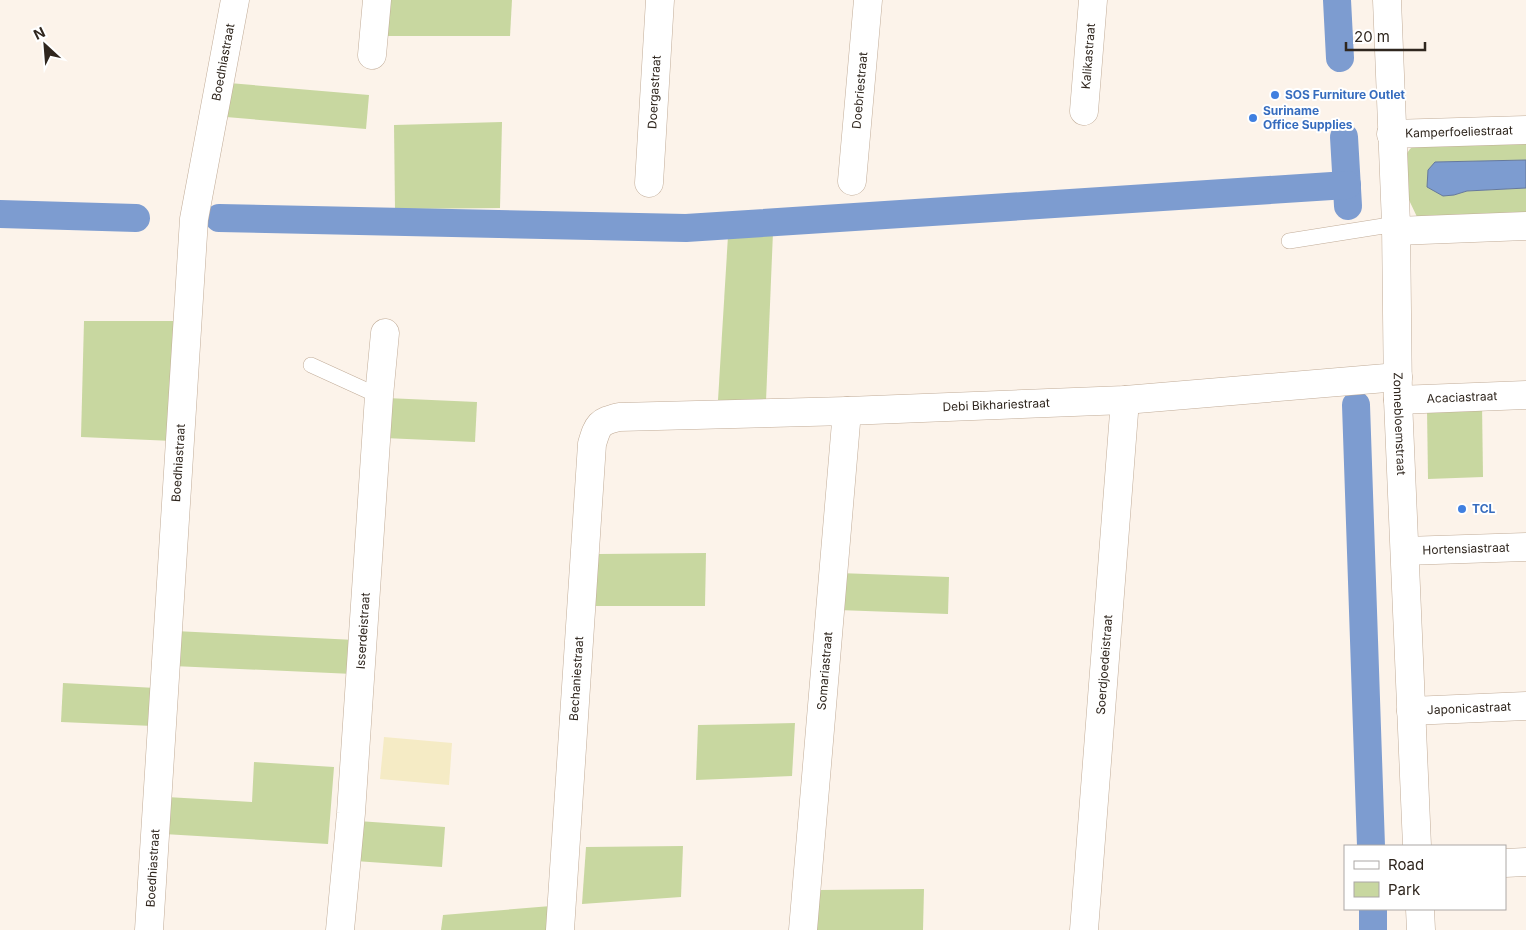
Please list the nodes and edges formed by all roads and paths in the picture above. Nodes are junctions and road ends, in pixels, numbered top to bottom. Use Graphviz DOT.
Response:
graph roads {
  1 [pos="235,0"];
  2 [pos="377,0"];
  3 [pos="660,0"];
  4 [pos="868,0"];
  5 [pos="1093,0"];
  6 [pos="1387,0"];
  7 [pos="372,55"];
  8 [pos="1084,111"];
  9 [pos="1526,130"];
  10 [pos="1391,134"];
  11 [pos="852,181"];
  12 [pos="649,183"];
  13 [pos="1526,226"];
  14 [pos="1396,227"];
  15 [pos="1289,241"];
  16 [pos="385,333"];
  17 [pos="311,365"];
  18 [pos="1398,389"];
  19 [pos="1526,395"];
  20 [pos="379,396"];
  21 [pos="1126,400"];
  22 [pos="847,412"];
  23 [pos="597,427"];
  24 [pos="1526,547"];
  25 [pos="1405,551"];
  26 [pos="1526,706"];
  27 [pos="1411,711"];
  28 [pos="1418,845"];
  29 [pos="1526,862"];
  30 [pos="1506,863"];
  31 [pos="1420,910"];
  32 [pos="149,930"];
  33 [pos="340,930"];
  34 [pos="560,930"];
  35 [pos="803,930"];
  36 [pos="1084,930"];
  37 [pos="1422,930"];
  1 -- 32 [label="street, Boedhiastraat"];
  2 -- 7 [label="street"];
  3 -- 12 [label="street, Doergastraat"];
  4 -- 11 [label="street, Doebriestraat"];
  5 -- 8 [label="street, Kalikastraat"];
  6 -- 10 [label="street, Zonnebloemstraat"];
  9 -- 10 [label="street, Kamperfoeliestraat"];
  10 -- 14 [label="street, Zonnebloemstraat"];
  13 -- 14 [label="street"];
  14 -- 15 [label="lane"];
  14 -- 18 [label="street, Zonnebloemstraat"];
  16 -- 20 [label="street, Isserdeistraat"];
  17 -- 20 [label="lane"];
  18 -- 19 [label="street, Acaciastraat"];
  18 -- 21 [label="street, Debi Bikhariestraat"];
  18 -- 25 [label="street, Zonnebloemstraat"];
  20 -- 33 [label="street, Isserdeistraat"];
  21 -- 22 [label="street, Debi Bikhariestraat"];
  21 -- 36 [label="street, Soerdjoedeistraat"];
  22 -- 23 [label="street, Debi Bikhariestraat"];
  22 -- 35 [label="street, Somariastraat"];
  23 -- 34 [label="street, Bechaniestraat"];
  24 -- 25 [label="street, Hortensiastraat"];
  25 -- 27 [label="street, Zonnebloemstraat"];
  26 -- 27 [label="street, Japonicastraat"];
  27 -- 28 [label="street, Zonnebloemstraat"];
  29 -- 30 [label="street"];
  31 -- 37 [label="street"];
}
